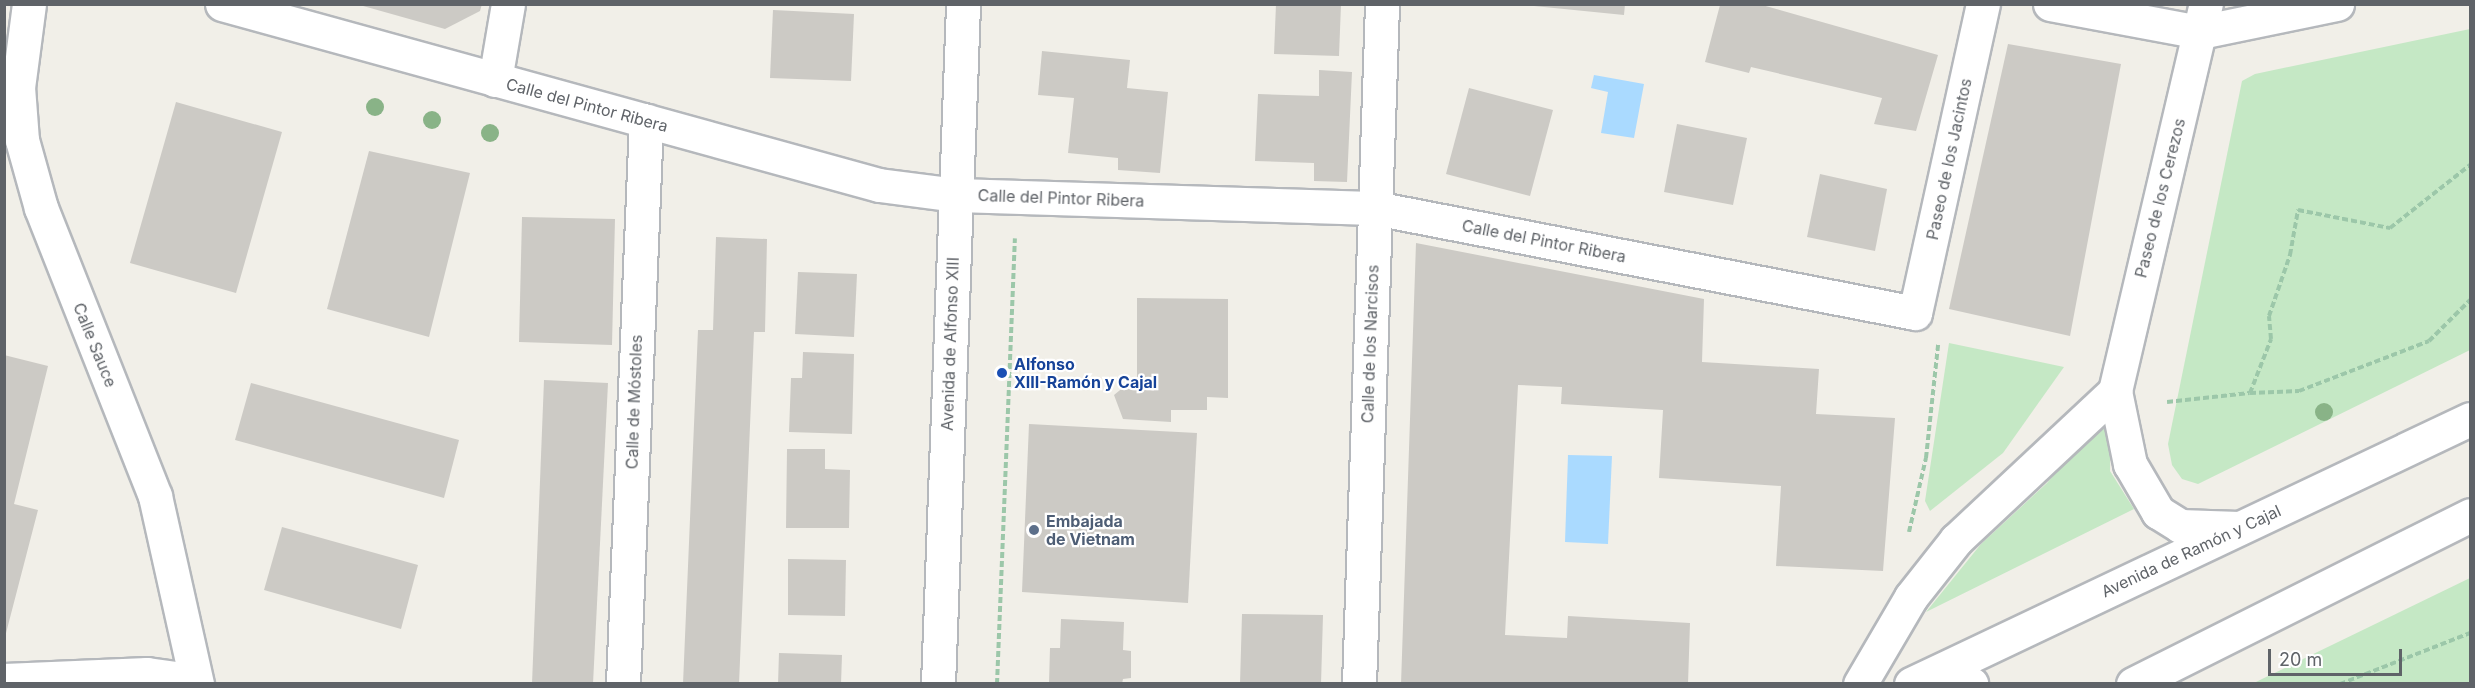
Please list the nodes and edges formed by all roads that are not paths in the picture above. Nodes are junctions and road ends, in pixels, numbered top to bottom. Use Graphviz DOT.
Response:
graph roads {
  1 [pos="29,4"];
  2 [pos="222,4"];
  3 [pos="508,4"];
  4 [pos="963,4"];
  5 [pos="1382,4"];
  6 [pos="1983,4"];
  7 [pos="2050,4"];
  8 [pos="2337,4"];
  9 [pos="2203,18"];
  10 [pos="495,80"];
  11 [pos="646,120"];
  12 [pos="957,195"];
  13 [pos="1375,208"];
  14 [pos="1915,313"];
  15 [pos="2115,391"];
  16 [pos="2470,419"];
  17 [pos="2470,515"];
  18 [pos="2239,528"];
  19 [pos="1937,677"];
  20 [pos="4,680"];
  21 [pos="196,682"];
  22 [pos="623,684"];
  23 [pos="938,684"];
  24 [pos="1359,684"];
  25 [pos="1860,684"];
  26 [pos="1911,684"];
  27 [pos="1971,684"];
  28 [pos="2133,684"];
  1 -- 21 [label="street, Calle Sauce"];
  2 -- 10 [label="street, Calle del Pintor Ribera"];
  3 -- 10 [label="street"];
  4 -- 12 [label="street, Avenida de Alfonso XIII"];
  5 -- 13 [label="street, Calle de los Narcisos"];
  6 -- 14 [label="street, Paseo de los Jacintos"];
  7 -- 9 [label="street"];
  8 -- 9 [label="street"];
  9 -- 15 [label="street, Paseo de los Cerezos"];
  10 -- 11 [label="street, Calle del Pintor Ribera"];
  11 -- 12 [label="street, Calle del Pintor Ribera"];
  11 -- 22 [label="street, Calle de Móstoles"];
  12 -- 13 [label="street, Calle del Pintor Ribera"];
  12 -- 23 [label="street, Avenida de Alfonso XIII"];
  13 -- 14 [label="street, Calle del Pintor Ribera"];
  13 -- 24 [label="street, Calle de los Narcisos"];
  15 -- 18 [label="street, Paseo de los Cerezos"];
  15 -- 25 [label="street"];
  16 -- 18 [label="street, Avenida de Ramón y Cajal"];
  17 -- 28 [label="street"];
  18 -- 19 [label="street, Avenida de Ramón y Cajal"];
  19 -- 26 [label="street, Avenida de Ramón y Cajal"];
  19 -- 27 [label="street"];
  20 -- 21 [label="street"];
}
